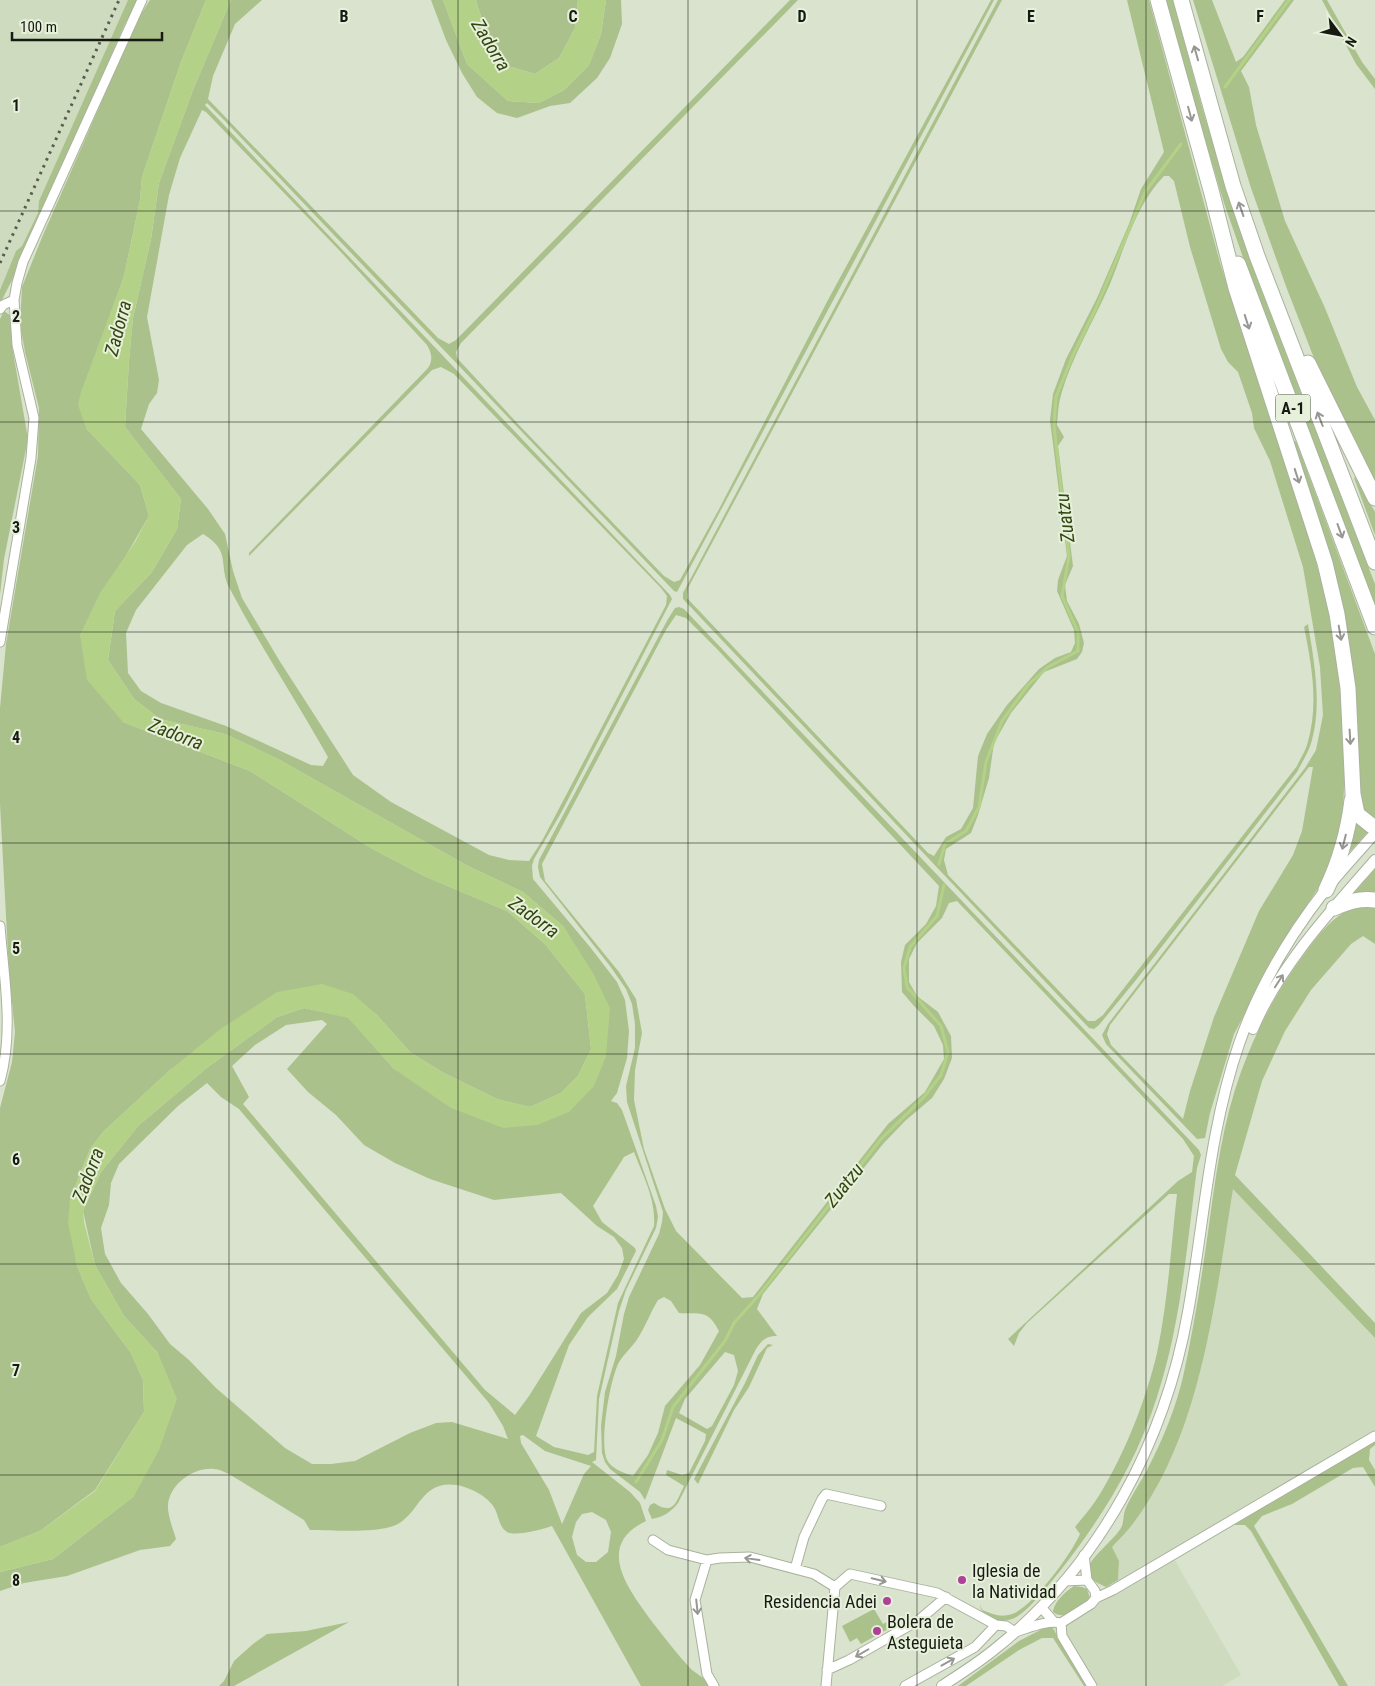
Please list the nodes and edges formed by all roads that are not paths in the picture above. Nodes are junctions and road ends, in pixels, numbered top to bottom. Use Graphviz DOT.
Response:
graph roads {
  1 [pos="142,0"];
  2 [pos="1158,0"];
  3 [pos="1181,0"];
  4 [pos="1211,190"];
  5 [pos="1257,256"];
  6 [pos="14,300"];
  7 [pos="0,309"];
  8 [pos="1375,498"];
  9 [pos="1375,562"];
  10 [pos="1375,626"];
  11 [pos="0,642"];
  12 [pos="1353,794"];
  13 [pos="1375,827"];
  14 [pos="1375,833"];
  15 [pos="1375,860"];
  16 [pos="1326,890"];
  17 [pos="1375,900"];
  18 [pos="1334,908"];
  19 [pos="0,926"];
  20 [pos="0,1081"];
  21 [pos="1227,1087"];
  22 [pos="1375,1436"];
  23 [pos="881,1506"];
  24 [pos="653,1540"];
  25 [pos="1084,1555"];
  26 [pos="707,1560"];
  27 [pos="795,1569"];
  28 [pos="1088,1580"];
  29 [pos="1064,1581"];
  30 [pos="836,1587"];
  31 [pos="946,1597"];
  32 [pos="1096,1598"];
  33 [pos="1041,1607"];
  34 [pos="1057,1623"];
  35 [pos="996,1625"];
  36 [pos="1015,1632"];
  37 [pos="827,1670"];
  38 [pos="714,1686"];
  39 [pos="826,1686"];
  40 [pos="905,1686"];
  41 [pos="942,1686"];
  42 [pos="1092,1686"];
  1 -- 6 [label="street"];
  2 -- 4 [label="highway, A-1, one-way"];
  5 -- 3 [label="highway, A-1, one-way"];
  4 -- 10 [label="highway, A-1, one-way"];
  4 -- 12 [label="highway, one-way"];
  5 -- 8 [label="highway"];
  9 -- 5 [label="highway, A-1, one-way"];
  6 -- 7 [label="street"];
  6 -- 11 [label="street"];
  12 -- 13 [label="highway"];
  12 -- 16 [label="highway, one-way"];
  14 -- 16 [label="street"];
  15 -- 18 [label="street"];
  16 -- 21 [label="street"];
  17 -- 18 [label="highway"];
  21 -- 18 [label="street, one-way"];
  19 -- 20 [label="street"];
  21 -- 25 [label="street"];
  22 -- 32 [label="street"];
  23 -- 27 [label="street"];
  24 -- 26 [label="street"];
  25 -- 28 [label="street"];
  25 -- 29 [label="street"];
  27 -- 26 [label="street, one-way"];
  26 -- 38 [label="street, one-way"];
  27 -- 30 [label="street"];
  28 -- 29 [label="street"];
  28 -- 32 [label="street"];
  29 -- 33 [label="street"];
  30 -- 31 [label="street, one-way"];
  30 -- 37 [label="street"];
  31 -- 35 [label="street"];
  31 -- 37 [label="street, one-way"];
  32 -- 34 [label="street"];
  33 -- 34 [label="street"];
  33 -- 36 [label="street"];
  34 -- 36 [label="street"];
  34 -- 42 [label="street"];
  35 -- 36 [label="street"];
  40 -- 35 [label="street, one-way"];
  36 -- 41 [label="street"];
  37 -- 39 [label="street"];
}
